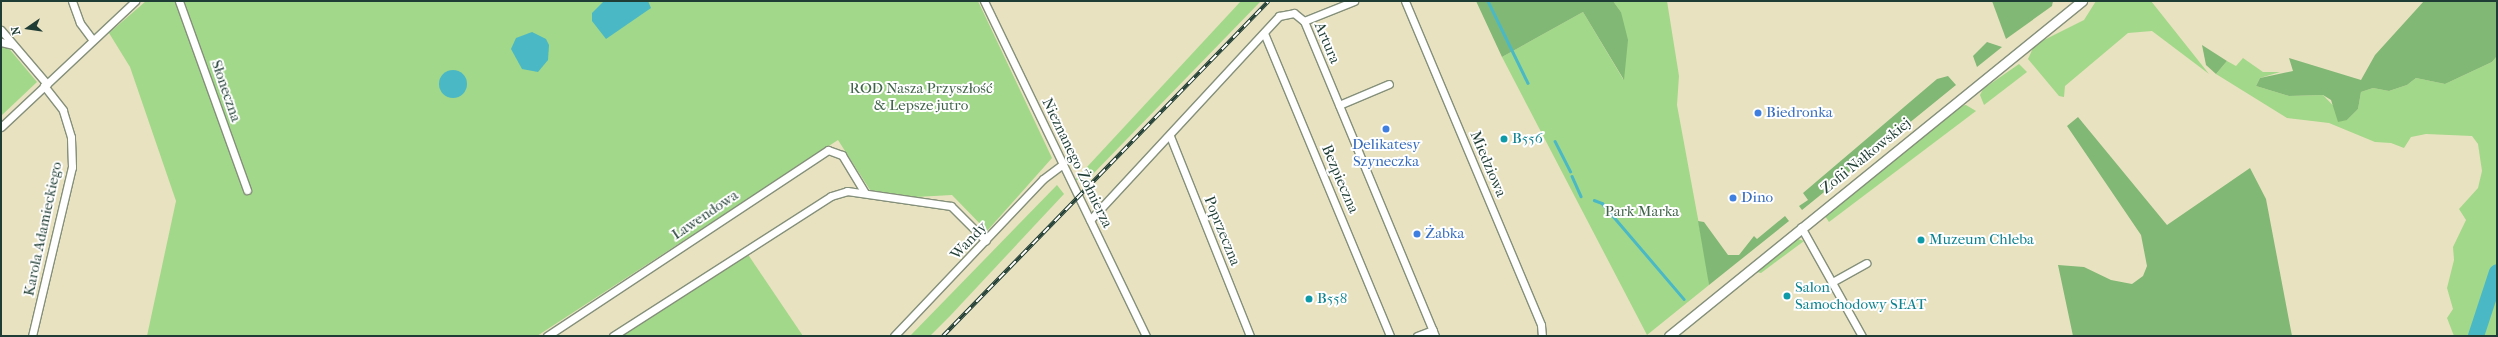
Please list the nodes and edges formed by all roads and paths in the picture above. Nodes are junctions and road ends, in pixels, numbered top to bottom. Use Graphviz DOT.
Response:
graph roads {
  1 [pos="72,1"];
  2 [pos="135,1"];
  3 [pos="179,1"];
  4 [pos="984,1"];
  5 [pos="1354,1"];
  6 [pos="1406,1"];
  7 [pos="2082,1"];
  8 [pos="1304,21"];
  9 [pos="1,30"];
  10 [pos="1264,33"];
  11 [pos="93,40"];
  12 [pos="1,42"];
  13 [pos="12,45"];
  14 [pos="1389,84"];
  15 [pos="46,85"];
  16 [pos="1340,105"];
  17 [pos="1,127"];
  18 [pos="1170,136"];
  19 [pos="1063,164"];
  20 [pos="247,190"];
  21 [pos="865,193"];
  22 [pos="1090,220"];
  23 [pos="1801,227"];
  24 [pos="986,241"];
  25 [pos="1866,263"];
  26 [pos="1834,281"];
  27 [pos="1434,333"];
  28 [pos="32,336"];
  29 [pos="547,336"];
  30 [pos="613,336"];
  31 [pos="894,336"];
  32 [pos="1146,336"];
  33 [pos="1250,336"];
  34 [pos="1390,336"];
  35 [pos="1417,336"];
  36 [pos="1542,336"];
  37 [pos="1669,336"];
  38 [pos="1862,336"];
  1 -- 11 [label="street"];
  2 -- 11 [label="street"];
  3 -- 20 [label="street, Słoneczna"];
  4 -- 19 [label="street, Nieznanego Żołnierza"];
  5 -- 8 [label="street"];
  6 -- 36 [label="street, Miedziowa"];
  7 -- 23 [label="street, Zofii Nałkowskiej"];
  8 -- 10 [label="street, Artura"];
  8 -- 16 [label="street, Artura"];
  9 -- 13 [label="street, Karola Adamieckiego"];
  10 -- 18 [label="street, Artura"];
  10 -- 34 [label="street, Bezpieczna"];
  11 -- 15 [label="street"];
  12 -- 13 [label="street"];
  13 -- 15 [label="street, Karola Adamieckiego"];
  14 -- 16 [label="street"];
  15 -- 17 [label="street"];
  15 -- 28 [label="street, Karola Adamieckiego"];
  16 -- 27 [label="street, Artura"];
  18 -- 22 [label="street, Artura"];
  18 -- 33 [label="street, Poprzeczna"];
  19 -- 22 [label="street, Nieznanego Żołnierza"];
  19 -- 24 [label="street, Wandy"];
  21 -- 24 [label="street"];
  21 -- 29 [label="street, Lawendowa"];
  21 -- 30 [label="street"];
  22 -- 32 [label="street, Nieznanego Żołnierza"];
  23 -- 26 [label="street"];
  23 -- 37 [label="street, Zofii Nałkowskiej"];
  24 -- 31 [label="street, Wandy"];
  25 -- 26 [label="street"];
  26 -- 38 [label="street"];
  27 -- 35 [label="street"];
}
